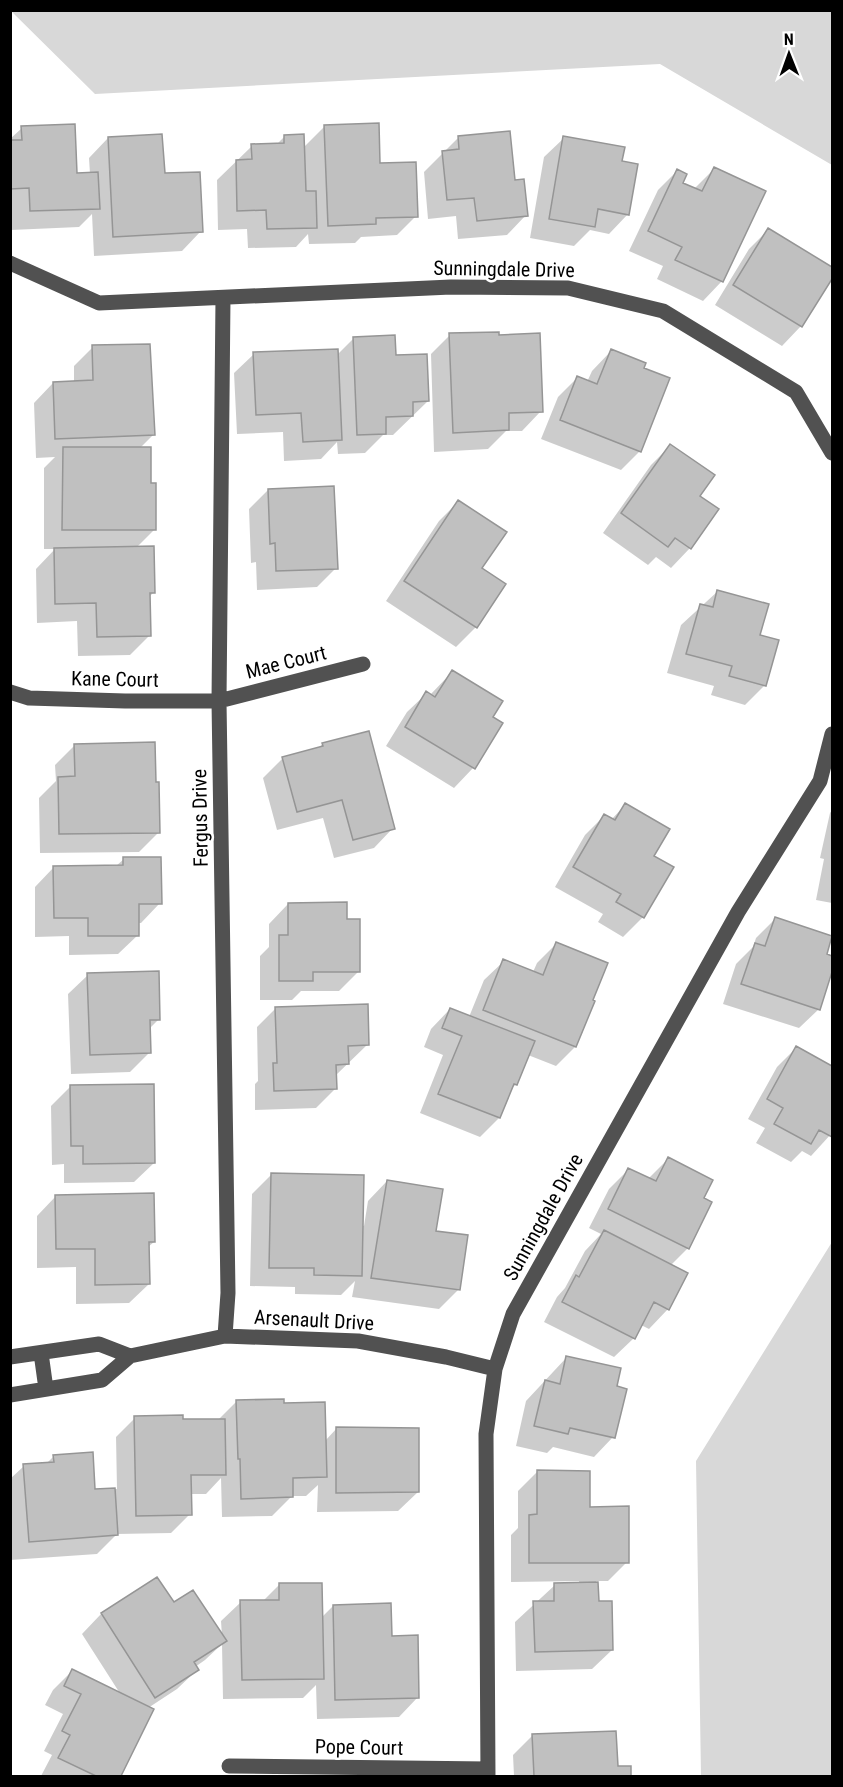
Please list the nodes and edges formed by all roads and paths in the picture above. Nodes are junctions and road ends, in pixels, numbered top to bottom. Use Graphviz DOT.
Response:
graph roads {
  1 [pos="10,263"];
  2 [pos="223,298"];
  3 [pos="832,453"];
  4 [pos="363,664"];
  5 [pos="10,692"];
  6 [pos="219,701"];
  7 [pos="832,734"];
  8 [pos="225,1336"];
  9 [pos="41,1353"];
  10 [pos="130,1356"];
  11 [pos="10,1357"];
  12 [pos="495,1370"];
  13 [pos="46,1389"];
  14 [pos="10,1395"];
  15 [pos="229,1766"];
  16 [pos="488,1773"];
  1 -- 2 [label="street, Sunningdale Drive"];
  2 -- 3 [label="street, Sunningdale Drive"];
  2 -- 6 [label="street, Fergus Drive"];
  4 -- 6 [label="street, Mae Court"];
  5 -- 6 [label="street, Kane Court"];
  6 -- 8 [label="street, Fergus Drive"];
  7 -- 12 [label="street, Sunningdale Drive"];
  8 -- 10 [label="street, Arsenault Drive"];
  8 -- 12 [label="street, Arsenault Drive"];
  9 -- 10 [label="street"];
  9 -- 11 [label="street"];
  9 -- 13 [label="street"];
  10 -- 13 [label="street, Arsenault Drive"];
  12 -- 16 [label="street, Sunningdale Drive"];
  13 -- 14 [label="street, Arsenault Drive"];
  15 -- 16 [label="street, Pope Court"];
}
